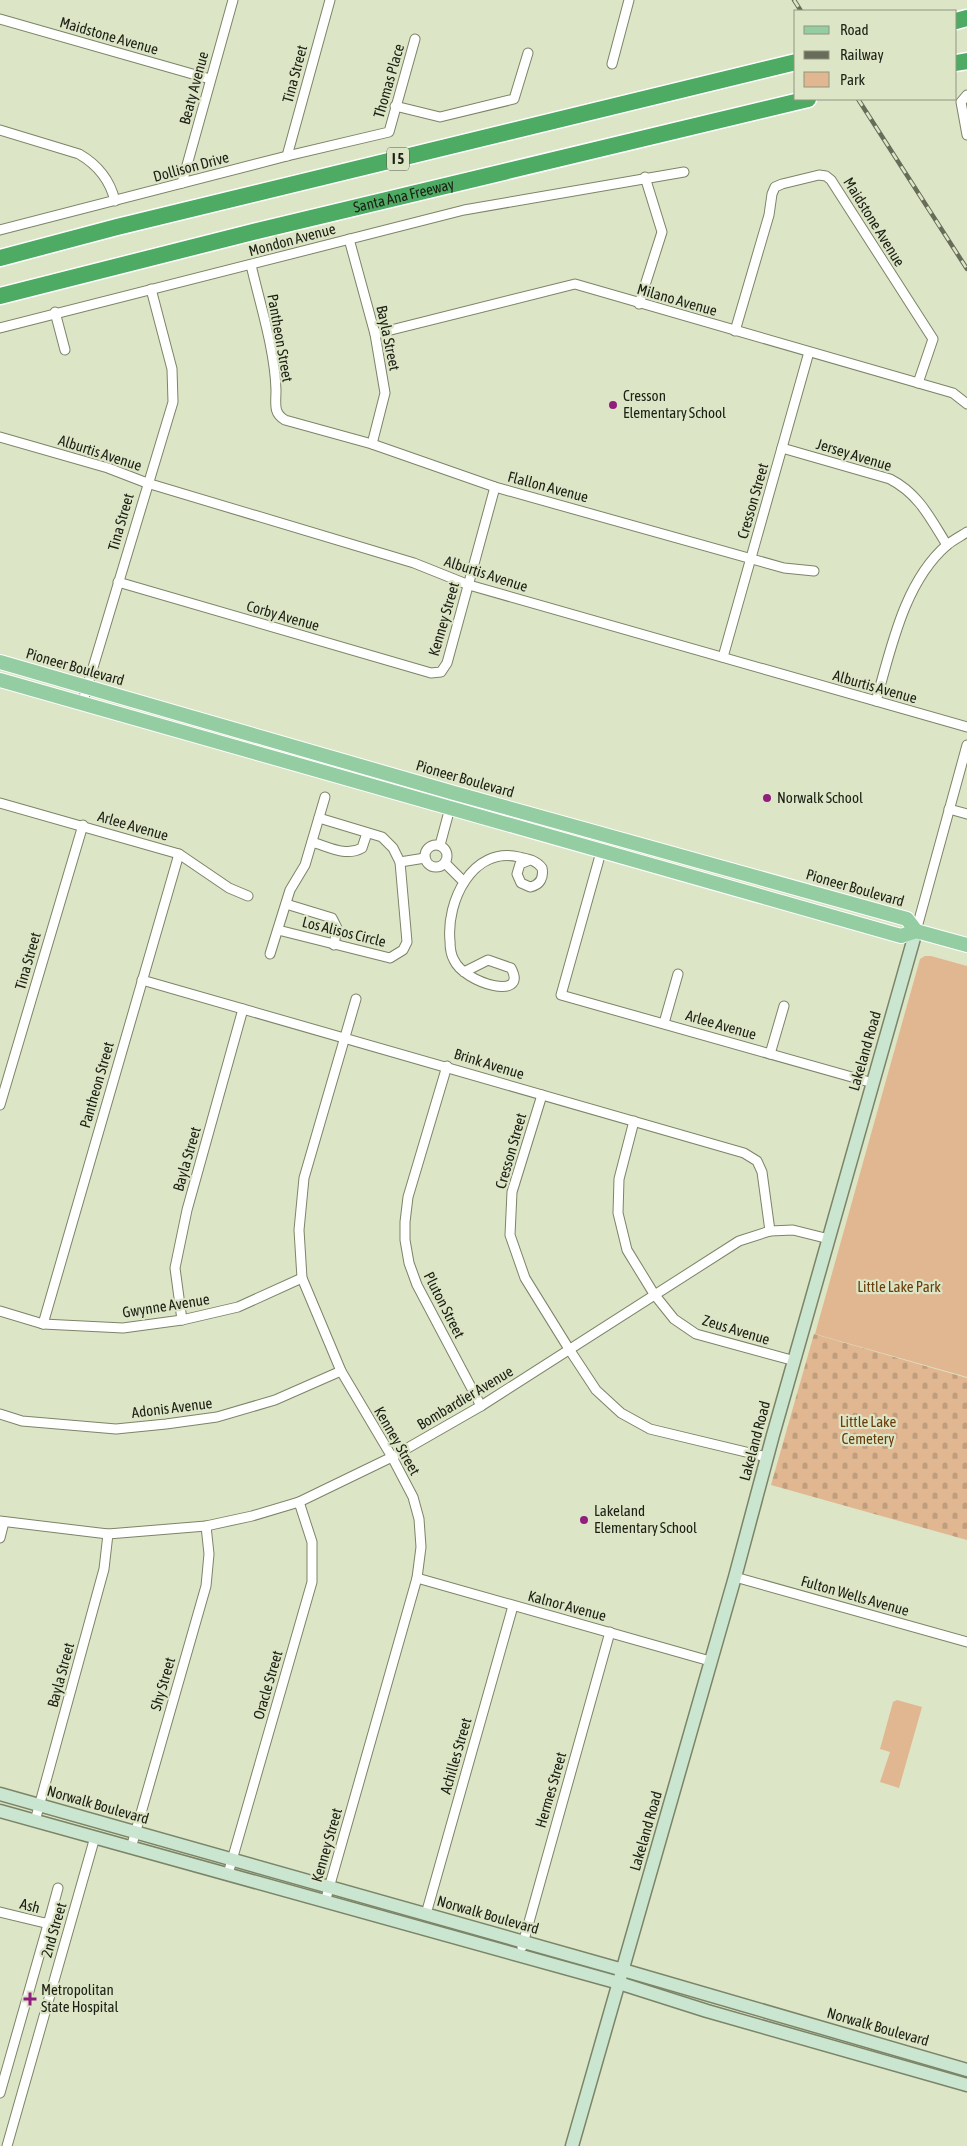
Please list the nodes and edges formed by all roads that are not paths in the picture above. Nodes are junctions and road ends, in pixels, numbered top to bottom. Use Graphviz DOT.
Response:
graph roads {
  1 [pos="233,0"];
  2 [pos="330,0"];
  3 [pos="629,0"];
  4 [pos="0,20"];
  5 [pos="415,39"];
  6 [pos="528,53"];
  7 [pos="794,62"];
  8 [pos="612,64"];
  9 [pos="210,79"];
  10 [pos="964,98"];
  11 [pos="804,100"];
  12 [pos="395,106"];
  13 [pos="0,130"];
  14 [pos="389,132"];
  15 [pos="967,135"];
  16 [pos="287,156"];
  17 [pos="684,172"];
  18 [pos="645,177"];
  19 [pos="182,183"];
  20 [pos="115,201"];
  21 [pos="0,230"];
  22 [pos="348,239"];
  23 [pos="0,258"];
  24 [pos="251,265"];
  25 [pos="151,289"];
  26 [pos="0,296"];
  27 [pos="639,304"];
  28 [pos="56,312"];
  29 [pos="0,328"];
  30 [pos="735,331"];
  31 [pos="375,334"];
  32 [pos="65,350"];
  33 [pos="809,352"];
  34 [pos="918,383"];
  35 [pos="967,404"];
  36 [pos="278,416"];
  37 [pos="0,437"];
  38 [pos="372,444"];
  39 [pos="782,448"];
  40 [pos="147,483"];
  41 [pos="495,487"];
  42 [pos="967,532"];
  43 [pos="947,545"];
  44 [pos="751,557"];
  45 [pos="814,571"];
  46 [pos="118,582"];
  47 [pos="469,585"];
  48 [pos="723,657"];
  49 [pos="0,662"];
  50 [pos="441,672"];
  51 [pos="0,680"];
  52 [pos="86,686"];
  53 [pos="876,701"];
  54 [pos="82,704"];
  55 [pos="967,727"];
  56 [pos="967,745"];
  57 [pos="454,793"];
  58 [pos="326,797"];
  59 [pos="0,803"];
  60 [pos="450,807"];
  61 [pos="949,809"];
  62 [pos="967,814"];
  63 [pos="320,818"];
  64 [pos="83,825"];
  65 [pos="367,833"];
  66 [pos="312,842"];
  67 [pos="440,845"];
  68 [pos="601,852"];
  69 [pos="179,854"];
  70 [pos="425,858"];
  71 [pos="530,860"];
  72 [pos="400,862"];
  73 [pos="445,863"];
  74 [pos="464,882"];
  75 [pos="248,896"];
  76 [pos="286,904"];
  77 [pos="278,930"];
  78 [pos="916,931"];
  79 [pos="334,945"];
  80 [pos="967,945"];
  81 [pos="270,954"];
  82 [pos="464,972"];
  83 [pos="678,974"];
  84 [pos="142,980"];
  85 [pos="356,999"];
  86 [pos="784,1006"];
  87 [pos="243,1009"];
  88 [pos="664,1023"];
  89 [pos="344,1037"];
  90 [pos="770,1054"];
  91 [pos="447,1066"];
  92 [pos="873,1082"];
  93 [pos="542,1095"];
  94 [pos="0,1105"];
  95 [pos="634,1121"];
  96 [pos="770,1230"];
  97 [pos="830,1239"];
  98 [pos="302,1278"];
  99 [pos="654,1294"];
  100 [pos="0,1311"];
  101 [pos="182,1320"];
  102 [pos="43,1324"];
  103 [pos="569,1349"];
  104 [pos="795,1361"];
  105 [pos="341,1371"];
  106 [pos="481,1406"];
  107 [pos="0,1414"];
  108 [pos="392,1457"];
  109 [pos="767,1457"];
  110 [pos="299,1502"];
  111 [pos="2,1522"];
  112 [pos="206,1526"];
  113 [pos="108,1534"];
  114 [pos="0,1538"];
  115 [pos="735,1577"];
  116 [pos="417,1578"];
  117 [pos="514,1606"];
  118 [pos="610,1632"];
  119 [pos="967,1642"];
  120 [pos="710,1661"];
  121 [pos="0,1794"];
  122 [pos="39,1806"];
  123 [pos="0,1811"];
  124 [pos="35,1821"];
  125 [pos="136,1833"];
  126 [pos="94,1838"];
  127 [pos="131,1848"];
  128 [pos="232,1860"];
  129 [pos="228,1874"];
  130 [pos="58,1888"];
  131 [pos="329,1888"];
  132 [pos="325,1902"];
  133 [pos="0,1912"];
  134 [pos="426,1914"];
  135 [pos="48,1921"];
  136 [pos="523,1942"];
  137 [pos="519,1956"];
  138 [pos="623,1970"];
  139 [pos="619,1983"];
  140 [pos="967,2070"];
  141 [pos="967,2085"];
  142 [pos="0,2093"];
  143 [pos="7,2146"];
  144 [pos="572,2146"];
  1 -- 9 [label="street, Beaty Avenue"];
  2 -- 16 [label="street, Tina Street"];
  3 -- 8 [label="street"];
  4 -- 9 [label="street, Maidstone Avenue"];
  5 -- 12 [label="street, Thomas Place"];
  6 -- 12 [label="street"];
  7 -- 23 [label="highway, I 5"];
  9 -- 19 [label="street, Beaty Avenue"];
  10 -- 15 [label="street"];
  11 -- 26 [label="highway, Santa Ana Freeway"];
  12 -- 14 [label="street, Thomas Place"];
  13 -- 20 [label="street"];
  14 -- 16 [label="street, Dollison Drive"];
  16 -- 19 [label="street, Dollison Drive"];
  17 -- 18 [label="street, Mondon Avenue"];
  18 -- 22 [label="street, Mondon Avenue"];
  18 -- 27 [label="street"];
  19 -- 20 [label="street, Dollison Drive"];
  20 -- 21 [label="street, Dollison Drive"];
  22 -- 24 [label="street, Mondon Avenue"];
  22 -- 31 [label="street, Bayla Street"];
  24 -- 25 [label="street, Mondon Avenue"];
  24 -- 36 [label="street, Pantheon Street"];
  25 -- 28 [label="street, Mondon Avenue"];
  25 -- 40 [label="street, Tina Street"];
  27 -- 30 [label="street, Milano Avenue"];
  27 -- 31 [label="street, Milano Avenue"];
  28 -- 29 [label="street, Mondon Avenue"];
  28 -- 32 [label="street"];
  30 -- 33 [label="street, Milano Avenue"];
  30 -- 34 [label="street, Maidstone Avenue"];
  31 -- 38 [label="street, Bayla Street"];
  33 -- 34 [label="street, Milano Avenue"];
  33 -- 39 [label="street, Cresson Street"];
  34 -- 35 [label="street, Milano Avenue"];
  36 -- 38 [label="street, Flallon Avenue"];
  37 -- 40 [label="street, Alburtis Avenue"];
  38 -- 41 [label="street, Flallon Avenue"];
  39 -- 43 [label="street, Jersey Avenue"];
  39 -- 44 [label="street, Cresson Street"];
  40 -- 46 [label="street, Tina Street"];
  40 -- 47 [label="street, Alburtis Avenue"];
  41 -- 44 [label="street, Flallon Avenue"];
  41 -- 47 [label="street, Kenney Street"];
  42 -- 43 [label="street"];
  43 -- 53 [label="street"];
  44 -- 45 [label="street, Flallon Avenue"];
  44 -- 48 [label="street, Cresson Street"];
  46 -- 50 [label="street, Corby Avenue"];
  46 -- 52 [label="street, Tina Street"];
  47 -- 48 [label="street, Alburtis Avenue"];
  47 -- 50 [label="street, Kenney Street"];
  48 -- 53 [label="street, Alburtis Avenue"];
  49 -- 52 [label="main road, Pioneer Boulevard"];
  51 -- 54 [label="main road, Pioneer Boulevard"];
  52 -- 54 [label="street, Tina Street"];
  52 -- 57 [label="main road, Pioneer Boulevard"];
  53 -- 55 [label="street, Alburtis Avenue"];
  54 -- 60 [label="main road, Pioneer Boulevard"];
  56 -- 61 [label="street, Lakeland Road"];
  57 -- 60 [label="street"];
  57 -- 78 [label="main road, Pioneer Boulevard"];
  58 -- 63 [label="street, Los Alisos Circle"];
  59 -- 64 [label="street, Arlee Avenue"];
  60 -- 67 [label="street"];
  60 -- 68 [label="main road, Pioneer Boulevard"];
  61 -- 62 [label="street"];
  61 -- 78 [label="street, Lakeland Road"];
  63 -- 65 [label="street, Los Alisos Circle"];
  63 -- 66 [label="street, Los Alisos Circle"];
  64 -- 69 [label="street, Arlee Avenue"];
  64 -- 94 [label="street, Tina Street"];
  65 -- 66 [label="street"];
  65 -- 72 [label="street, Los Alisos Circle"];
  66 -- 76 [label="street, Los Alisos Circle"];
  67 -- 70 [label="street"];
  67 -- 73 [label="street"];
  68 -- 78 [label="main road, Pioneer Boulevard"];
  68 -- 88 [label="street, Arlee Avenue"];
  69 -- 75 [label="street, Arlee Avenue"];
  69 -- 84 [label="street, Pantheon Street"];
  70 -- 72 [label="street"];
  70 -- 73 [label="street"];
  71 -- 74 [label="street"];
  72 -- 79 [label="street, Los Alisos Circle"];
  73 -- 74 [label="street"];
  74 -- 82 [label="street"];
  76 -- 77 [label="street, Los Alisos Circle"];
  76 -- 79 [label="street"];
  77 -- 79 [label="street, Los Alisos Circle"];
  77 -- 81 [label="street, Los Alisos Circle"];
  78 -- 80 [label="main road, Pioneer Boulevard"];
  78 -- 92 [label="main road, Lakeland Road"];
  82 -- 82 [label="street"];
  83 -- 88 [label="street"];
  84 -- 87 [label="street, Brink Avenue"];
  84 -- 102 [label="street, Pantheon Street"];
  85 -- 89 [label="street, Kenney Street"];
  86 -- 90 [label="street"];
  87 -- 89 [label="street, Brink Avenue"];
  87 -- 101 [label="street, Bayla Street"];
  88 -- 90 [label="street, Arlee Avenue"];
  89 -- 91 [label="street, Brink Avenue"];
  89 -- 98 [label="street, Kenney Street"];
  90 -- 92 [label="street, Arlee Avenue"];
  91 -- 93 [label="street, Brink Avenue"];
  91 -- 106 [label="street, Pluton Street"];
  92 -- 97 [label="main road, Lakeland Road"];
  93 -- 95 [label="street, Brink Avenue"];
  93 -- 103 [label="street, Cresson Street"];
  95 -- 96 [label="street, Brink Avenue"];
  95 -- 99 [label="street, Zeus Avenue"];
  96 -- 97 [label="street, Bombardier Avenue"];
  96 -- 99 [label="street, Bombardier Avenue"];
  97 -- 104 [label="main road, Lakeland Road"];
  98 -- 101 [label="street, Gwynne Avenue"];
  98 -- 105 [label="street, Kenney Street"];
  99 -- 103 [label="street, Bombardier Avenue"];
  99 -- 104 [label="street, Zeus Avenue"];
  100 -- 102 [label="street, Gwynne Avenue"];
  101 -- 102 [label="street, Gwynne Avenue"];
  103 -- 106 [label="street, Bombardier Avenue"];
  103 -- 109 [label="street, Cresson Street"];
  104 -- 109 [label="main road, Lakeland Road"];
  105 -- 107 [label="street, Adonis Avenue"];
  105 -- 108 [label="street, Kenney Street"];
  106 -- 108 [label="street, Bombardier Avenue"];
  108 -- 110 [label="street, Bombardier Avenue"];
  108 -- 116 [label="street, Kenney Street"];
  109 -- 115 [label="main road, Lakeland Road"];
  110 -- 112 [label="street, Bombardier Avenue"];
  110 -- 128 [label="street, Oracle Street"];
  111 -- 113 [label="street, Bombardier Avenue"];
  111 -- 114 [label="street"];
  112 -- 113 [label="street, Bombardier Avenue"];
  112 -- 125 [label="street, Shy Street"];
  113 -- 122 [label="street, Bayla Street"];
  115 -- 119 [label="street, Fulton Wells Avenue"];
  115 -- 120 [label="main road, Lakeland Road"];
  116 -- 117 [label="street, Kalnor Avenue"];
  116 -- 131 [label="street, Kenney Street"];
  117 -- 118 [label="street, Kalnor Avenue"];
  117 -- 134 [label="street, Achilles Street"];
  118 -- 120 [label="street, Kalnor Avenue"];
  118 -- 136 [label="street, Hermes Street"];
  120 -- 138 [label="main road, Lakeland Road"];
  121 -- 122 [label="main road, Norwalk Boulevard"];
  122 -- 124 [label="street, Bayla Street"];
  122 -- 125 [label="main road, Norwalk Boulevard"];
  123 -- 124 [label="main road, Norwalk Boulevard"];
  124 -- 126 [label="main road, Norwalk Boulevard"];
  125 -- 127 [label="street, Shy Street"];
  125 -- 128 [label="main road, Norwalk Boulevard"];
  126 -- 127 [label="main road, Norwalk Boulevard"];
  126 -- 143 [label="street, 2nd Street"];
  127 -- 129 [label="main road, Norwalk Boulevard"];
  128 -- 129 [label="street, Oracle Street"];
  128 -- 131 [label="main road, Norwalk Boulevard"];
  129 -- 132 [label="main road, Norwalk Boulevard"];
  130 -- 135 [label="street, Ash"];
  131 -- 132 [label="street, Kenney Street"];
  131 -- 134 [label="main road, Norwalk Boulevard"];
  132 -- 137 [label="main road, Norwalk Boulevard"];
  133 -- 135 [label="street, Ash"];
  134 -- 136 [label="main road, Norwalk Boulevard"];
  135 -- 142 [label="street"];
  136 -- 137 [label="street, Hermes Street"];
  136 -- 138 [label="main road, Norwalk Boulevard"];
  137 -- 139 [label="main road, Norwalk Boulevard"];
  138 -- 139 [label="main road, Lakeland Road"];
  138 -- 140 [label="main road, Norwalk Boulevard"];
  139 -- 141 [label="main road, Norwalk Boulevard"];
  139 -- 144 [label="main road, Lakeland Road"];
}
